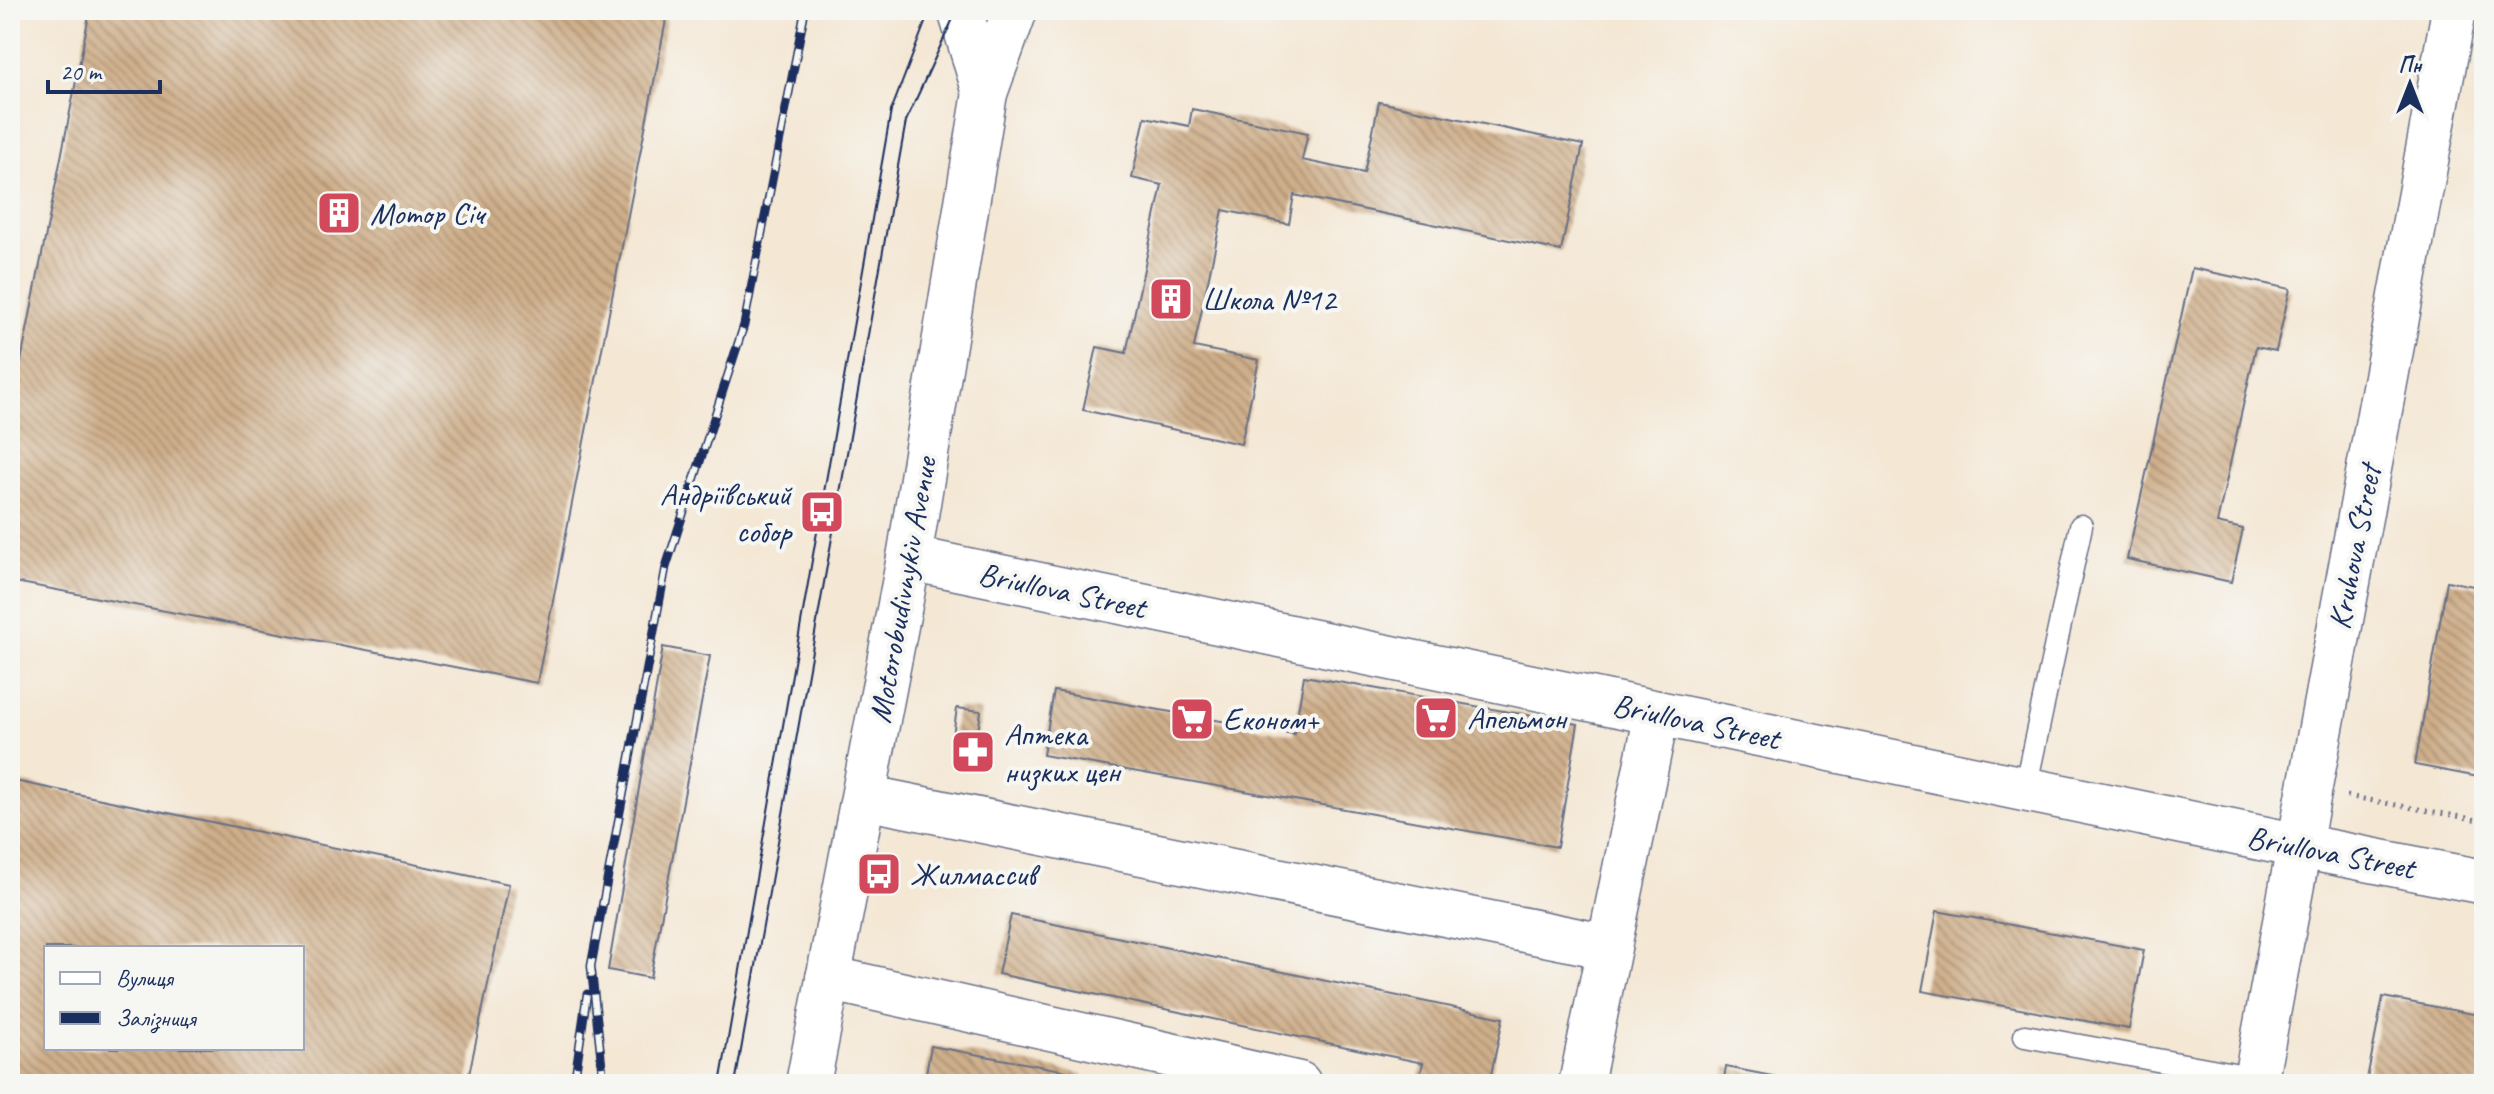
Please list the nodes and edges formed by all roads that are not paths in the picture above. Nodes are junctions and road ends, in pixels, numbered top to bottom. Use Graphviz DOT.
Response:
graph roads {
  1 [pos="960,10"];
  2 [pos="1015,10"];
  3 [pos="2454,10"];
  4 [pos="985,93"];
  5 [pos="2081,526"];
  6 [pos="909,558"];
  7 [pos="1657,713"];
  8 [pos="2025,789"];
  9 [pos="864,797"];
  10 [pos="2299,846"];
  11 [pos="2484,882"];
  12 [pos="1609,947"];
  13 [pos="828,978"];
  14 [pos="2025,1036"];
  15 [pos="2256,1081"];
  16 [pos="808,1084"];
  17 [pos="1299,1084"];
  18 [pos="1581,1084"];
  1 -- 4 [label="street, Motorobudivnykiv Avenue"];
  2 -- 4 [label="street, Motorobudivnykiv Avenue"];
  3 -- 10 [label="street, Kruhova Street"];
  4 -- 6 [label="street, Motorobudivnykiv Avenue"];
  5 -- 8 [label="lane"];
  6 -- 7 [label="street, Briullova Street"];
  6 -- 9 [label="street, Motorobudivnykiv Avenue"];
  7 -- 8 [label="street, Briullova Street"];
  7 -- 12 [label="street"];
  8 -- 10 [label="street, Briullova Street"];
  9 -- 12 [label="street"];
  9 -- 13 [label="street, Motorobudivnykiv Avenue"];
  10 -- 11 [label="street, Briullova Street"];
  10 -- 15 [label="street, Kruhova Street"];
  12 -- 18 [label="street"];
  13 -- 16 [label="street, Motorobudivnykiv Avenue"];
  13 -- 17 [label="street"];
  14 -- 15 [label="lane"];
}
